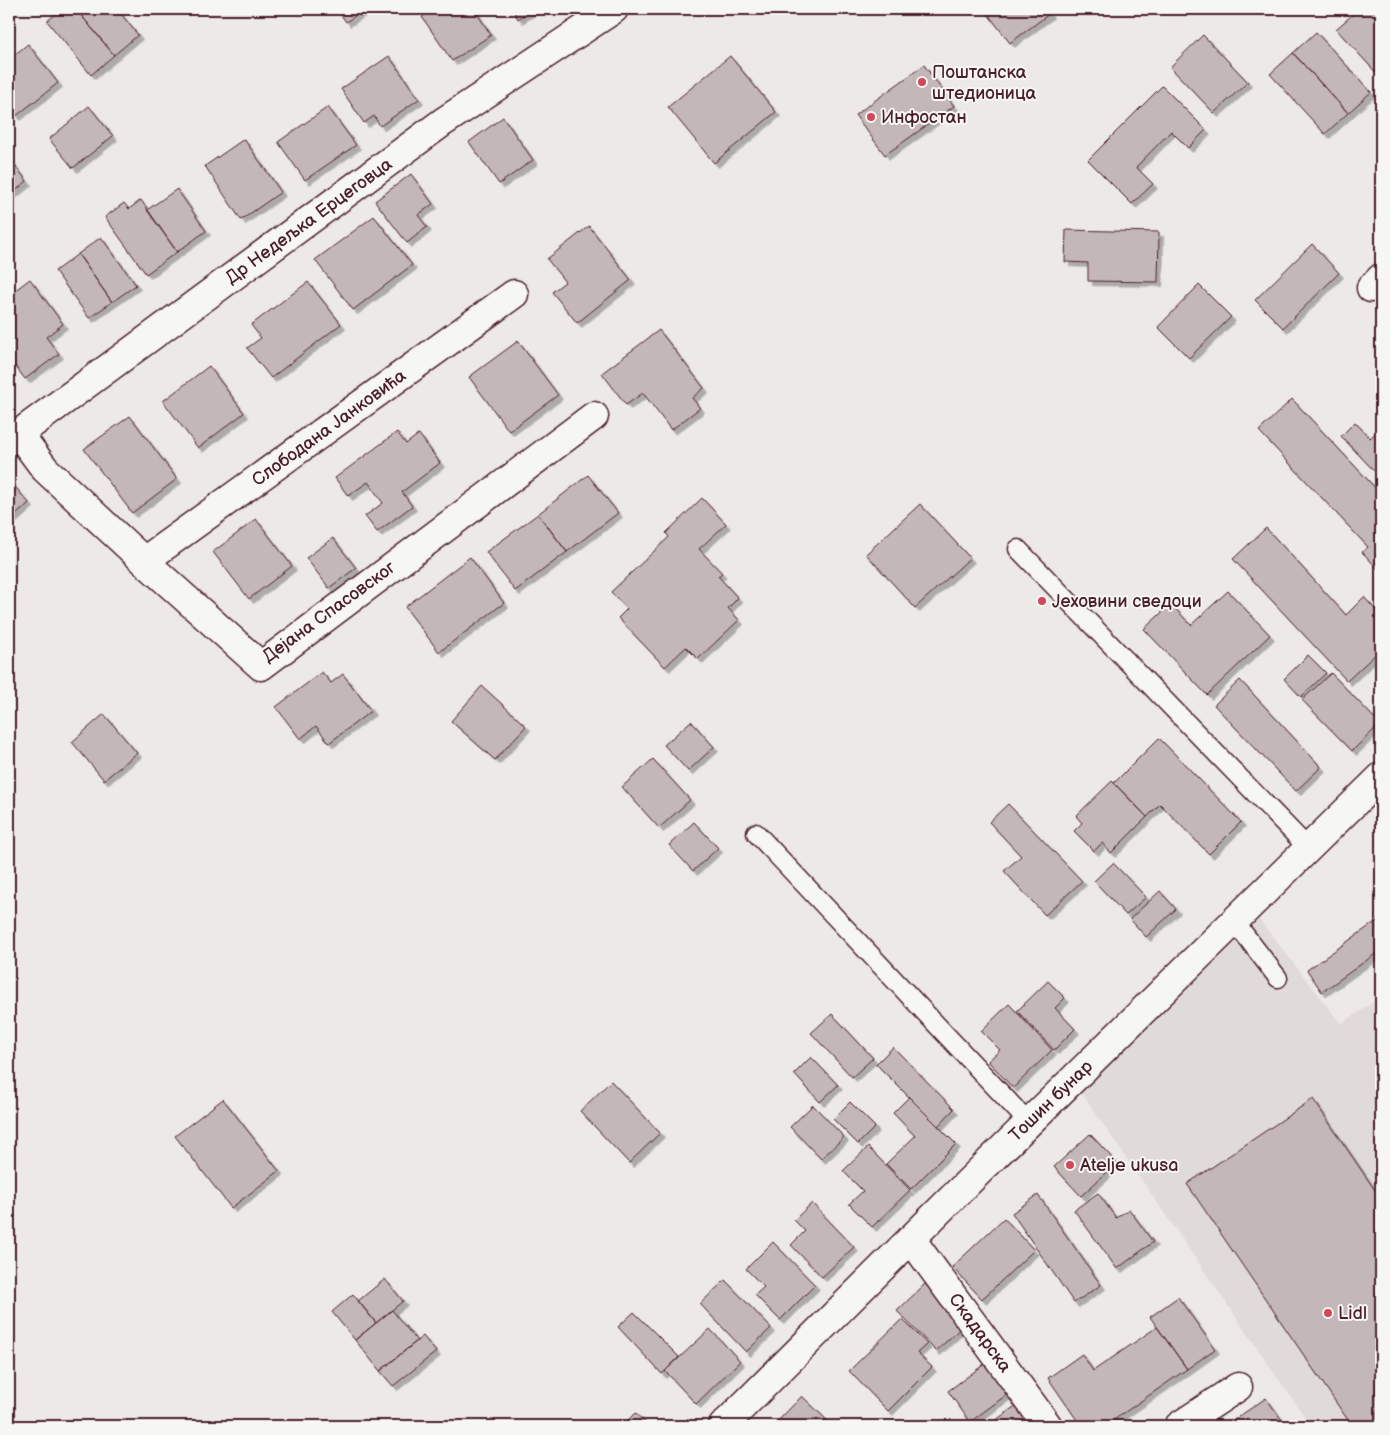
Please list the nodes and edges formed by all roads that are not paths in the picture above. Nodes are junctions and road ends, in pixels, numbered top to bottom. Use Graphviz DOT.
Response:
graph roads {
  1 [pos="614,9"];
  2 [pos="514,294"];
  3 [pos="594,416"];
  4 [pos="14,438"];
  5 [pos="1018,549"];
  6 [pos="144,561"];
  7 [pos="1378,786"];
  8 [pos="756,833"];
  9 [pos="1309,849"];
  10 [pos="1235,922"];
  11 [pos="1278,978"];
  12 [pos="1029,1123"];
  13 [pos="911,1239"];
  14 [pos="1238,1387"];
  15 [pos="723,1426"];
  16 [pos="1048,1426"];
  17 [pos="1179,1426"];
  1 -- 4 [label="street, Др Недељка Ерцеговца"];
  2 -- 6 [label="street, Слободана Јанковића"];
  3 -- 6 [label="street, Дејана Спасовског"];
  4 -- 6 [label="street, Дејана Спасовског"];
  5 -- 9 [label="lane"];
  7 -- 9 [label="street, Тошин бунар"];
  8 -- 12 [label="lane"];
  9 -- 10 [label="street, Тошин бунар"];
  10 -- 11 [label="lane"];
  10 -- 12 [label="street, Тошин бунар"];
  12 -- 13 [label="street, Тошин бунар"];
  13 -- 15 [label="street, Тошин бунар"];
  13 -- 16 [label="street, Скадарска"];
  14 -- 17 [label="street"];
}
